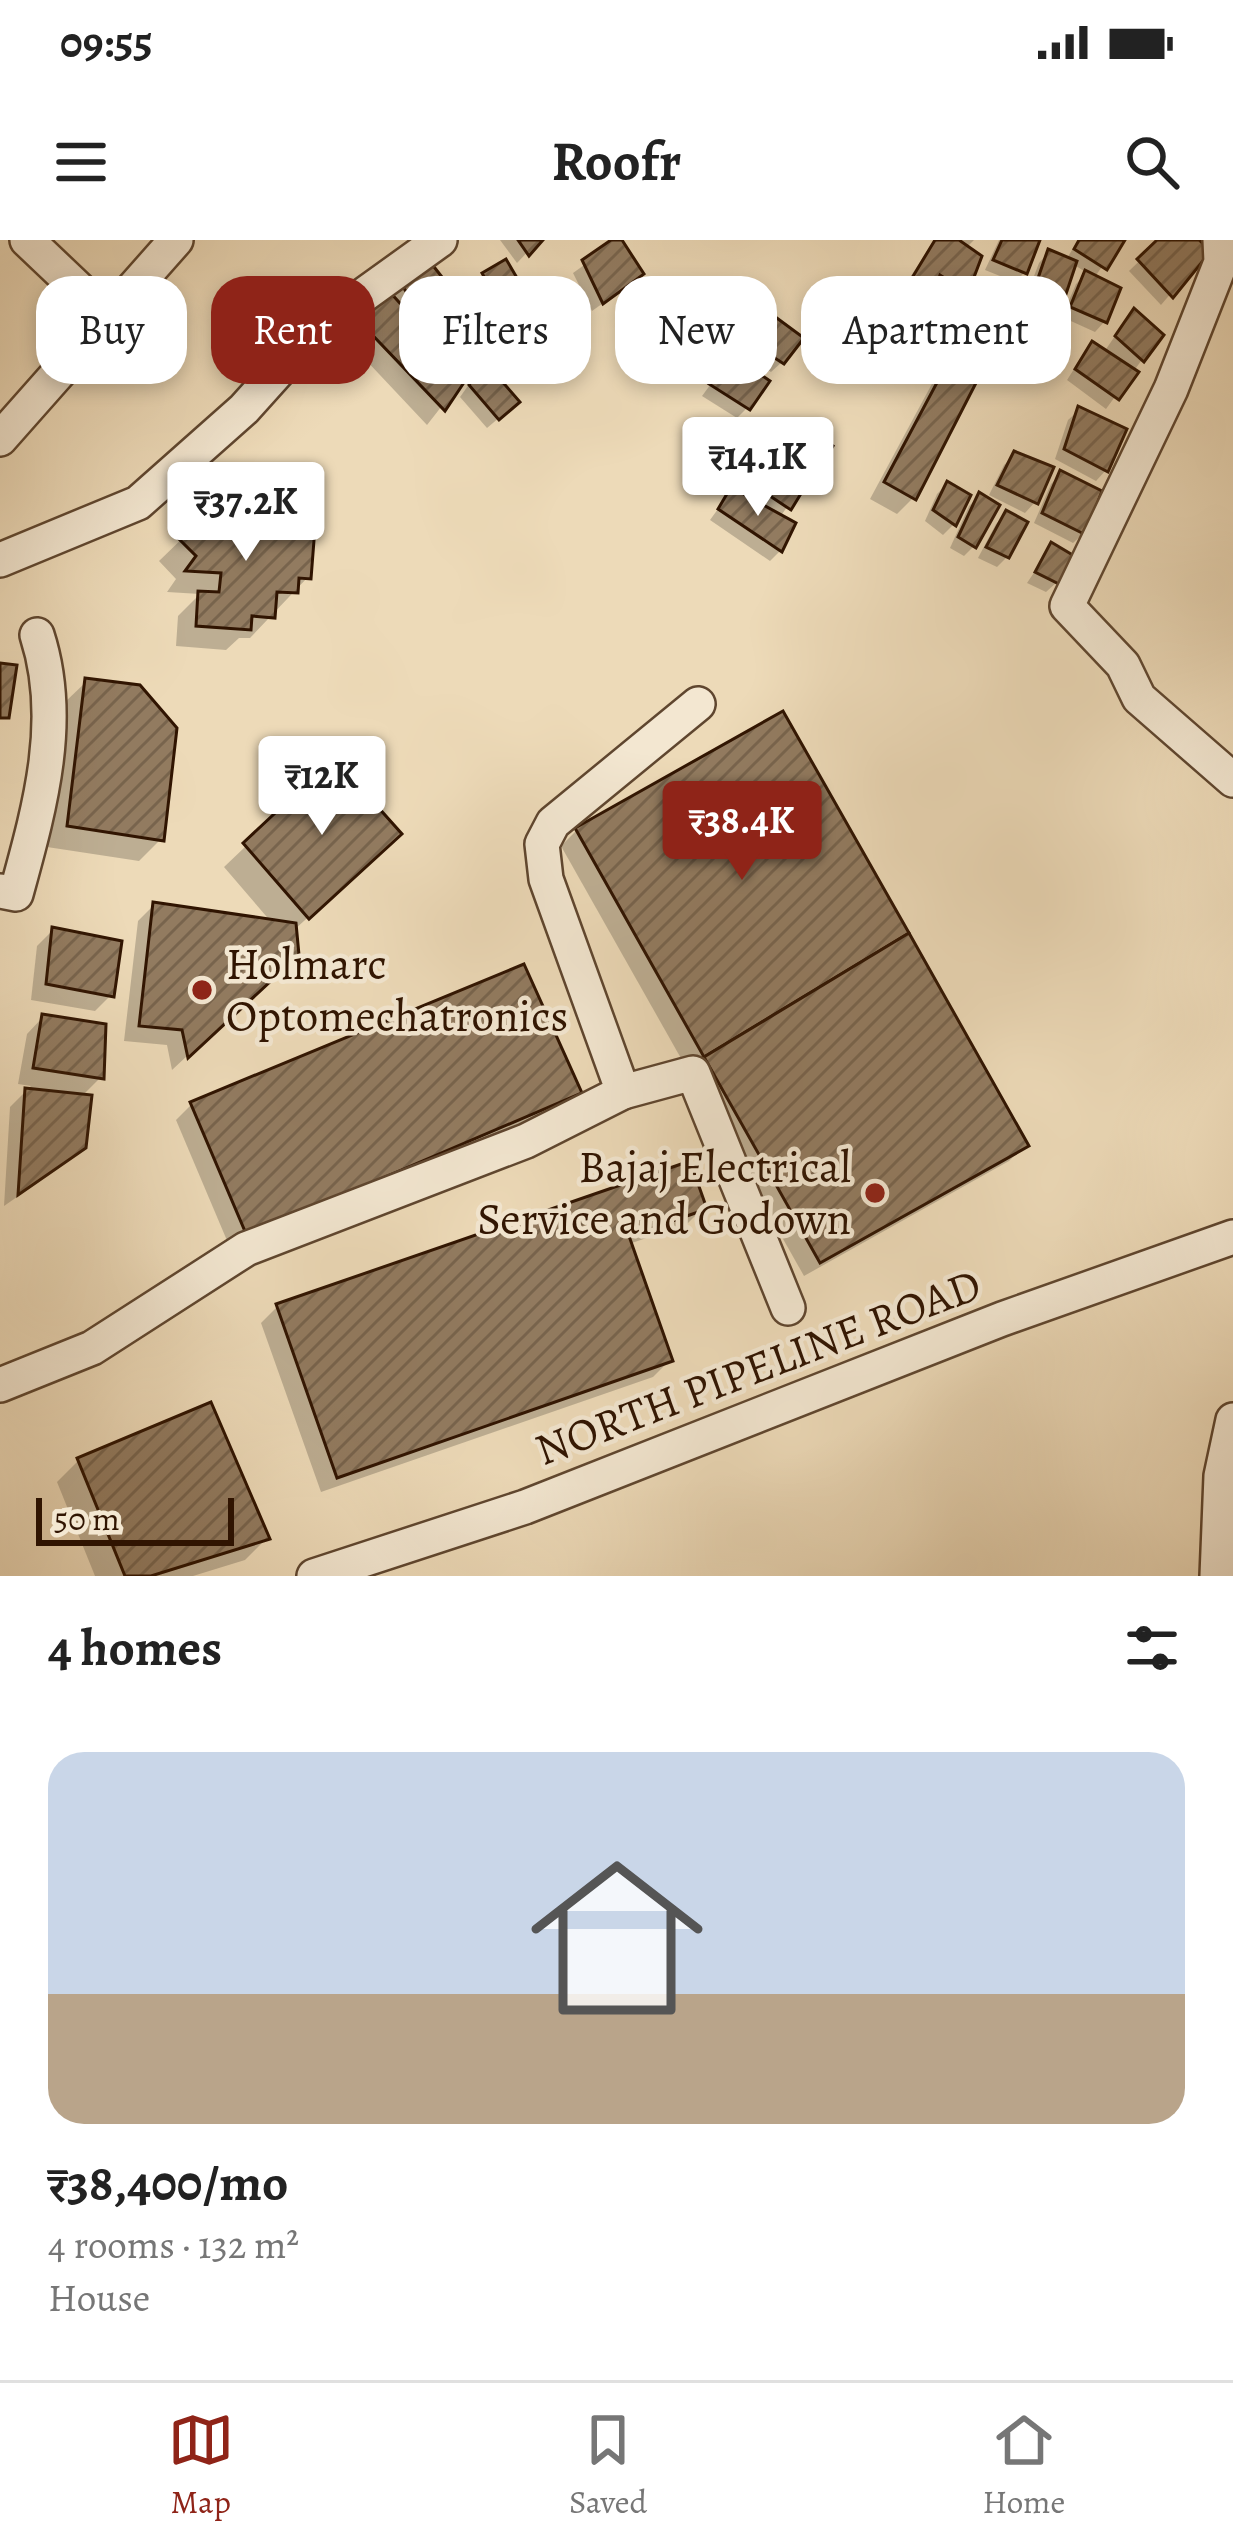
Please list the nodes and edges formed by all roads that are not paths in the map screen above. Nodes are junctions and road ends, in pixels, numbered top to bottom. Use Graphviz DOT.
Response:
graph roads {
  1 [pos="27,240"];
  2 [pos="176,240"];
  3 [pos="440,240"];
  4 [pos="1220,240"];
  5 [pos="65,276"];
  6 [pos="144,276"];
  7 [pos="49,384"];
  8 [pos="0,440"];
  9 [pos="0,560"];
  10 [pos="38,635"];
  11 [pos="698,704"];
  12 [pos="1233,780"];
  13 [pos="0,891"];
  14 [pos="623,1092"];
  15 [pos="1233,1237"];
  16 [pos="788,1308"];
  17 [pos="0,1385"];
  18 [pos="1233,1420"];
  19 [pos="314,1576"];
  20 [pos="1217,1576"];
  1 -- 5 [label="street"];
  2 -- 6 [label="street"];
  3 -- 9 [label="street"];
  4 -- 12 [label="street"];
  7 -- 8 [label="street"];
  10 -- 13 [label="street"];
  11 -- 14 [label="street"];
  14 -- 16 [label="street"];
  14 -- 17 [label="street"];
  15 -- 19 [label="street, NORTH PIPELINE ROAD"];
  18 -- 20 [label="street"];
}
